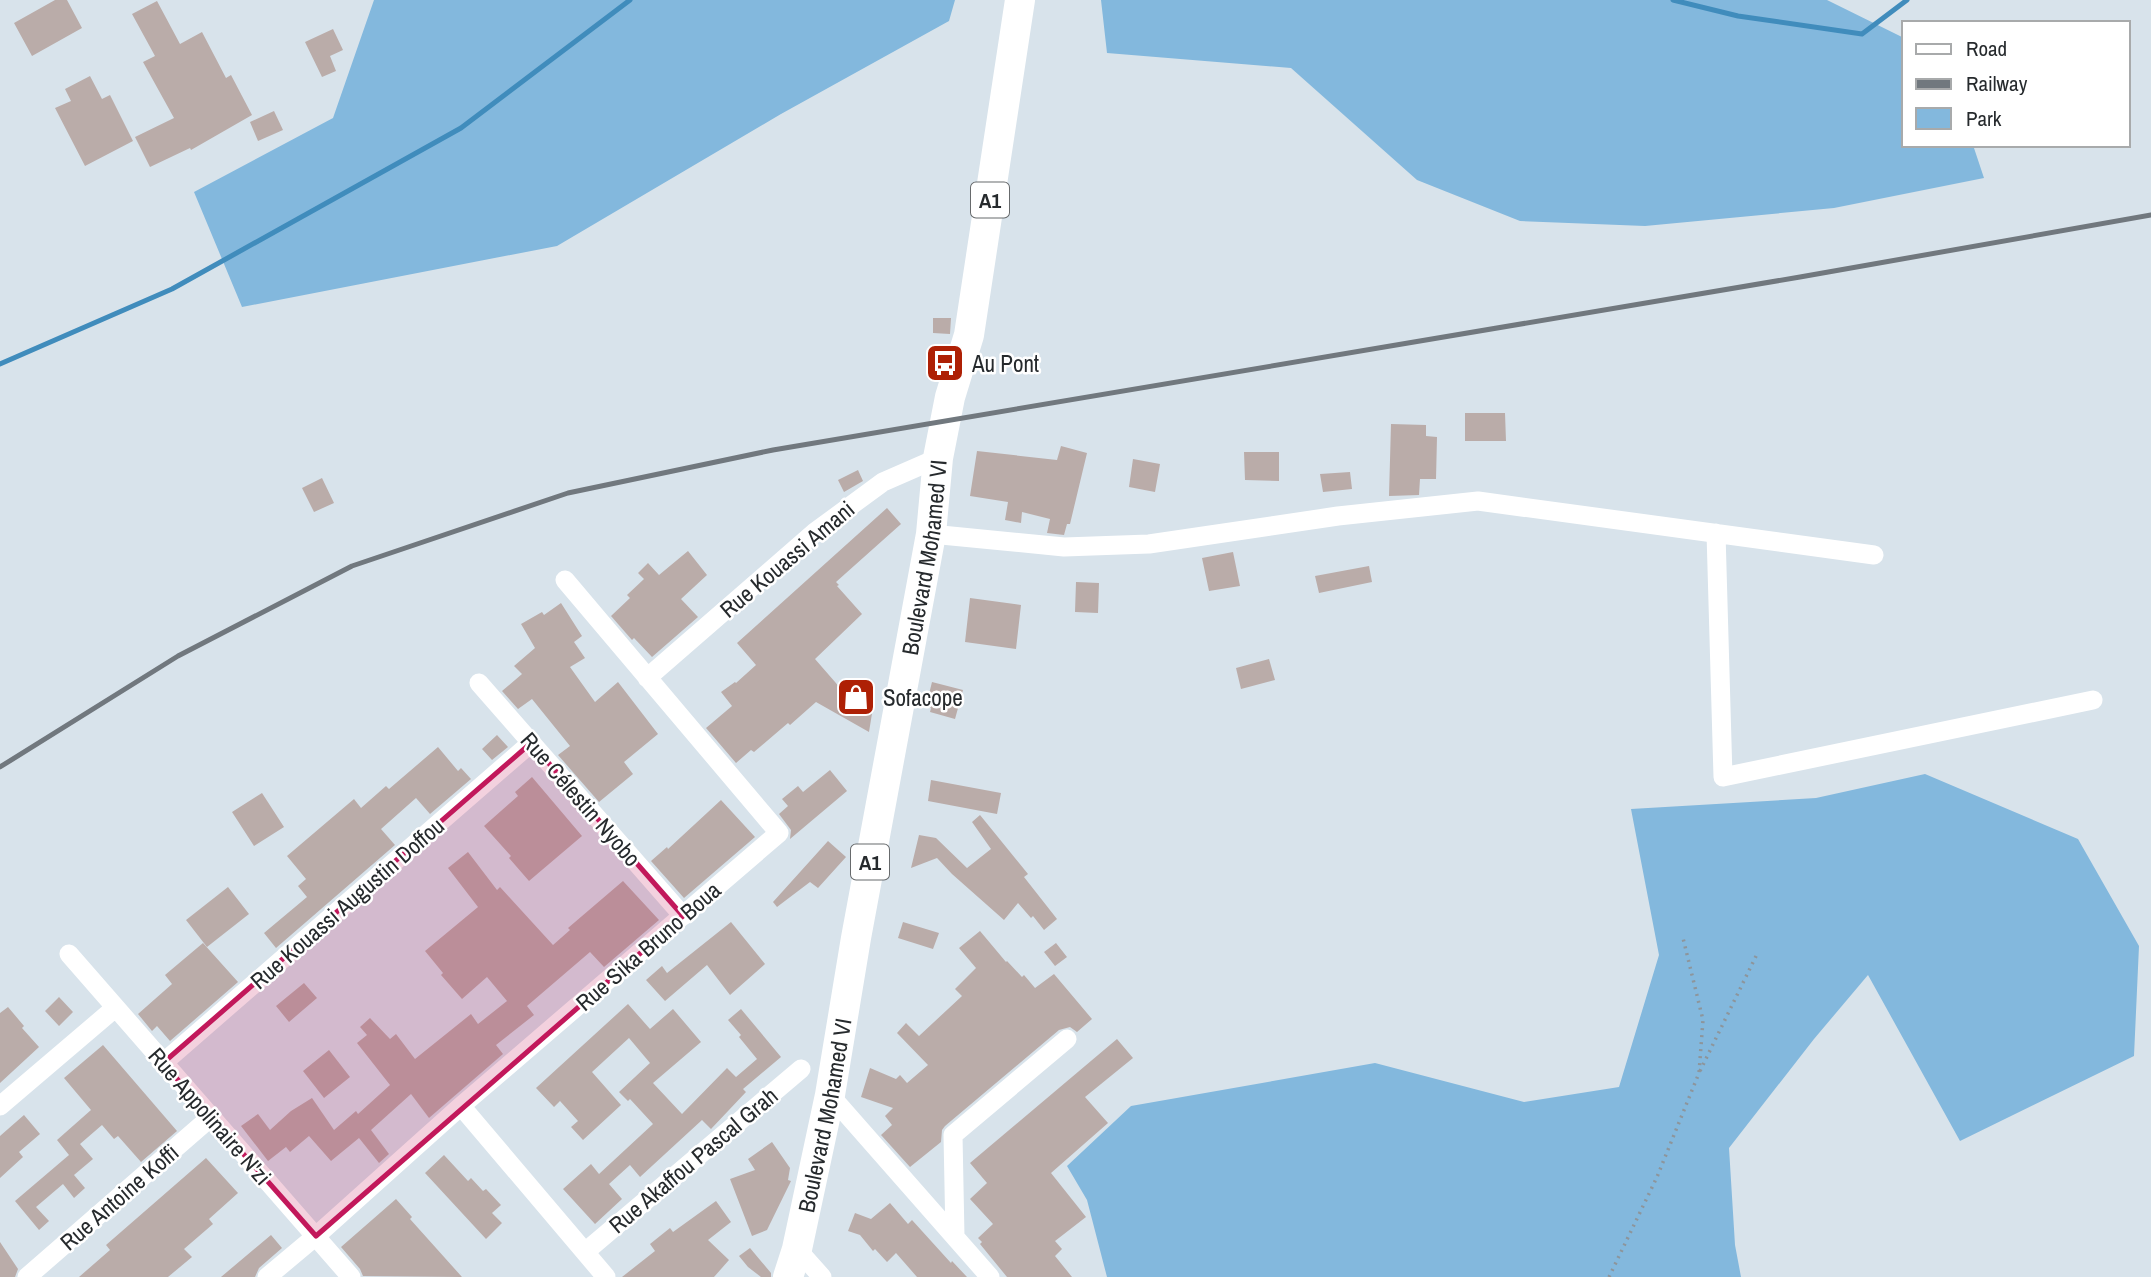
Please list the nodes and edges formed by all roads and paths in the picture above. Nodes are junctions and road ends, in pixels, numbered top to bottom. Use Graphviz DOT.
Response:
graph roads {
  1 [pos="1020,0"];
  2 [pos="940,451"];
  3 [pos="1716,533"];
  4 [pos="931,534"];
  5 [pos="1874,555"];
  6 [pos="565,580"];
  7 [pos="647,678"];
  8 [pos="479,682"];
  9 [pos="2093,700"];
  10 [pos="531,743"];
  11 [pos="683,916"];
  12 [pos="1683,937"];
  13 [pos="1758,952"];
  14 [pos="69,954"];
  15 [pos="115,1008"];
  16 [pos="1067,1039"];
  17 [pos="163,1063"];
  18 [pos="801,1069"];
  19 [pos="1699,1073"];
  20 [pos="831,1095"];
  21 [pos="0,1106"];
  22 [pos="461,1106"];
  23 [pos="211,1117"];
  24 [pos="316,1236"];
  25 [pos="955,1237"];
  26 [pos="585,1252"];
  27 [pos="792,1263"];
  28 [pos="27,1277"];
  29 [pos="267,1277"];
  30 [pos="351,1277"];
  31 [pos="606,1277"];
  32 [pos="822,1277"];
  33 [pos="990,1277"];
  34 [pos="1609,1277"];
  1 -- 2 [label="main road, Boulevard Mohamed VI / A1"];
  2 -- 4 [label="main road, Boulevard Mohamed VI / A1"];
  2 -- 7 [label="street, Rue Kouassi Amani"];
  3 -- 4 [label="street"];
  3 -- 5 [label="street"];
  3 -- 9 [label="street"];
  4 -- 20 [label="main road, Boulevard Mohamed VI / A1"];
  6 -- 7 [label="street, Rue Sika Bruno Boua"];
  7 -- 11 [label="street, Rue Sika Bruno Boua"];
  8 -- 10 [label="street, Rue Célestin Nyobo"];
  10 -- 11 [label="street, Rue Célestin Nyobo"];
  10 -- 17 [label="street, Rue Kouassi Augustin Doffou"];
  11 -- 22 [label="street, Rue Sika Bruno Boua"];
  12 -- 19 [label="path"];
  13 -- 19 [label="path"];
  14 -- 15 [label="street, Rue Appolinaire N'zi"];
  15 -- 17 [label="street, Rue Appolinaire N'zi"];
  15 -- 21 [label="street"];
  16 -- 25 [label="street"];
  17 -- 23 [label="street, Rue Appolinaire N'zi"];
  18 -- 26 [label="street, Rue Akaffou Pascal Grah"];
  19 -- 34 [label="path"];
  20 -- 25 [label="street"];
  20 -- 27 [label="main road, Boulevard Mohamed VI / A1"];
  22 -- 24 [label="street, Rue Sika Bruno Boua"];
  22 -- 26 [label="street"];
  23 -- 24 [label="street, Rue Appolinaire N'zi"];
  23 -- 28 [label="street, Rue Antoine Koffi"];
  24 -- 29 [label="street, Rue Sika Bruno Boua"];
  24 -- 30 [label="street, Rue Appolinaire N'zi"];
  25 -- 33 [label="street"];
  26 -- 31 [label="street"];
  27 -- 32 [label="street"];
}
